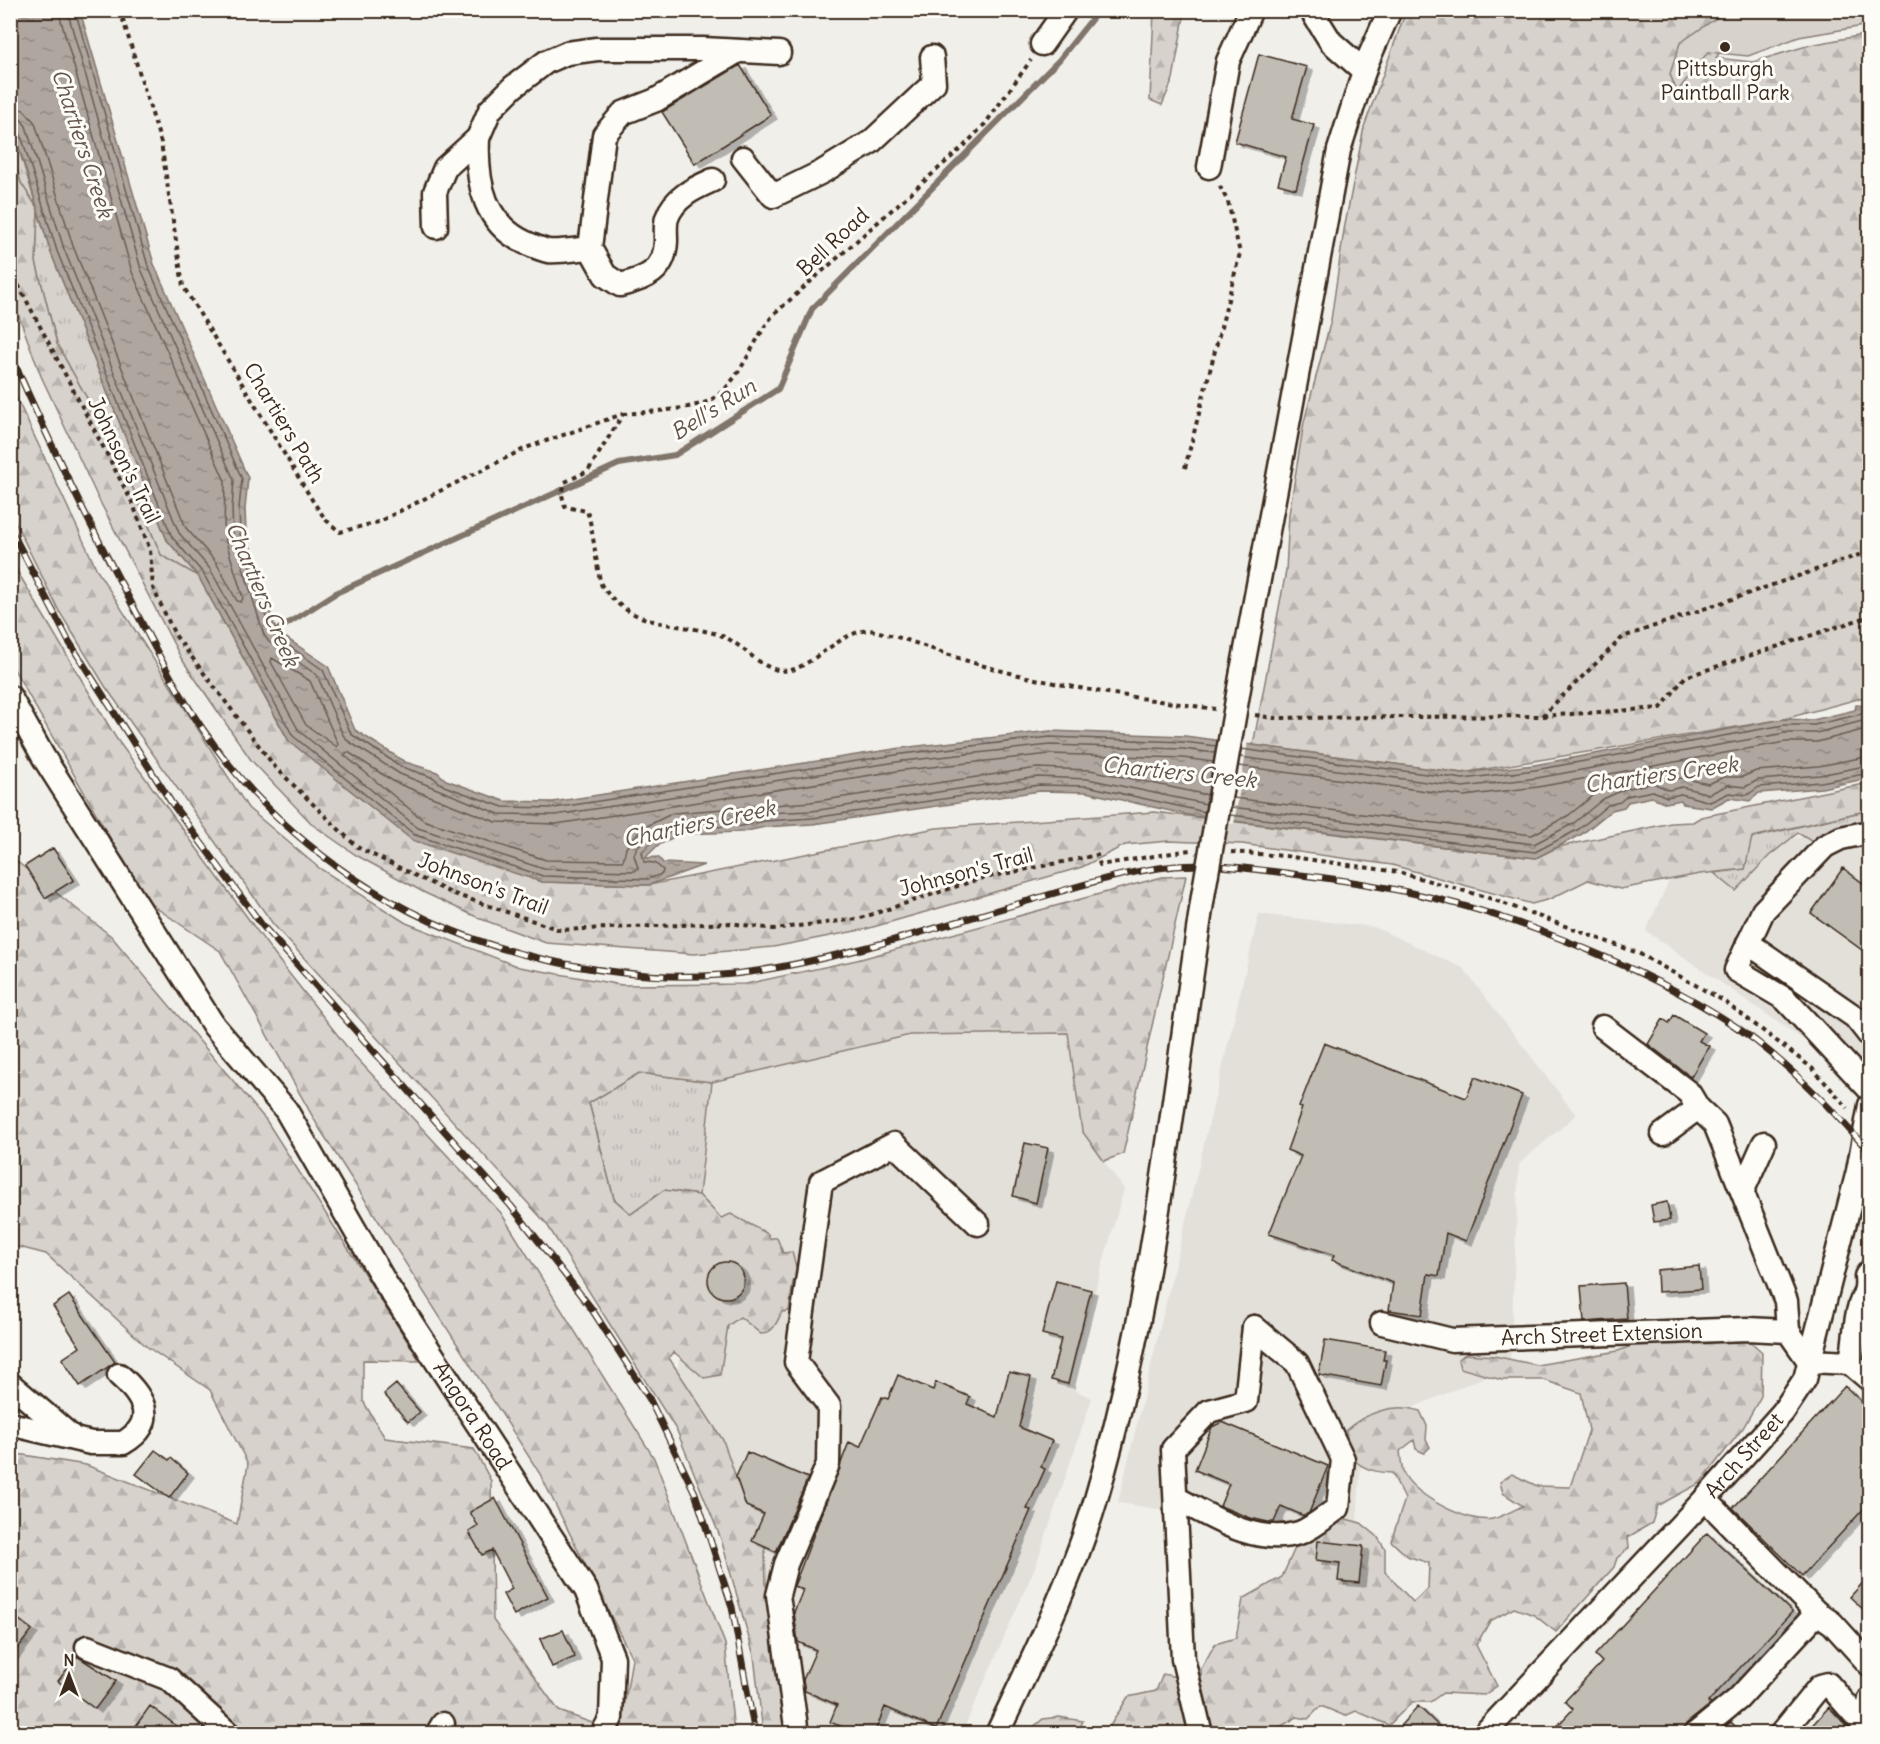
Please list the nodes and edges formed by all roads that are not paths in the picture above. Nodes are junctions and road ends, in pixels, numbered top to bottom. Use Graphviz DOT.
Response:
graph roads {
  1 [pos="1066,10"];
  2 [pos="1251,10"];
  3 [pos="1311,10"];
  4 [pos="1390,10"];
  5 [pos="1042,44"];
  6 [pos="738,51"];
  7 [pos="779,53"];
  8 [pos="932,57"];
  9 [pos="1364,71"];
  10 [pos="478,138"];
  11 [pos="743,158"];
  12 [pos="1209,167"];
  13 [pos="713,180"];
  14 [pos="436,226"];
  15 [pos="590,248"];
  16 [pos="10,697"];
  17 [pos="1869,832"];
  18 [pos="1748,943"];
  19 [pos="1603,1027"];
  20 [pos="1869,1036"];
  21 [pos="1869,1090"];
  22 [pos="1869,1105"];
  23 [pos="1698,1108"];
  24 [pos="1663,1134"];
  25 [pos="1764,1143"];
  26 [pos="1743,1190"];
  27 [pos="978,1224"];
  28 [pos="1869,1271"];
  29 [pos="1382,1323"];
  30 [pos="1788,1331"];
  31 [pos="1857,1359"];
  32 [pos="1809,1361"];
  33 [pos="119,1375"];
  34 [pos="1869,1380"];
  35 [pos="10,1384"];
  36 [pos="10,1424"];
  37 [pos="73,1437"];
  38 [pos="1176,1498"];
  39 [pos="1705,1499"];
  40 [pos="1817,1613"];
  41 [pos="87,1647"];
  42 [pos="1869,1665"];
  43 [pos="1869,1699"];
  44 [pos="229,1734"];
  45 [pos="602,1734"];
  46 [pos="797,1734"];
  47 [pos="997,1734"];
  48 [pos="1201,1734"];
  49 [pos="1484,1734"];
  50 [pos="1695,1734"];
  51 [pos="1781,1734"];
  1 -- 5 [label="street"];
  2 -- 12 [label="street"];
  3 -- 9 [label="street"];
  4 -- 9 [label="street"];
  6 -- 7 [label="street"];
  6 -- 10 [label="street"];
  6 -- 15 [label="street"];
  8 -- 11 [label="street"];
  9 -- 47 [label="street, bridge"];
  10 -- 14 [label="street"];
  10 -- 15 [label="street"];
  13 -- 15 [label="street"];
  16 -- 45 [label="street, Angora Road"];
  17 -- 18 [label="street"];
  18 -- 20 [label="street"];
  18 -- 21 [label="street"];
  19 -- 23 [label="street"];
  22 -- 32 [label="street, Arch Street"];
  23 -- 24 [label="street"];
  23 -- 26 [label="street"];
  25 -- 26 [label="street"];
  26 -- 30 [label="street"];
  27 -- 46 [label="street"];
  28 -- 31 [label="street"];
  29 -- 30 [label="street, Arch Street Extension"];
  30 -- 32 [label="street"];
  31 -- 32 [label="street"];
  31 -- 34 [label="street"];
  32 -- 39 [label="street, Arch Street"];
  33 -- 37 [label="street"];
  35 -- 37 [label="street"];
  36 -- 37 [label="street"];
  38 -- 38 [label="street"];
  38 -- 48 [label="street"];
  39 -- 40 [label="street"];
  39 -- 49 [label="street, Arch Street"];
  40 -- 42 [label="street"];
  40 -- 50 [label="street"];
  41 -- 44 [label="street"];
  43 -- 51 [label="street"];
}
